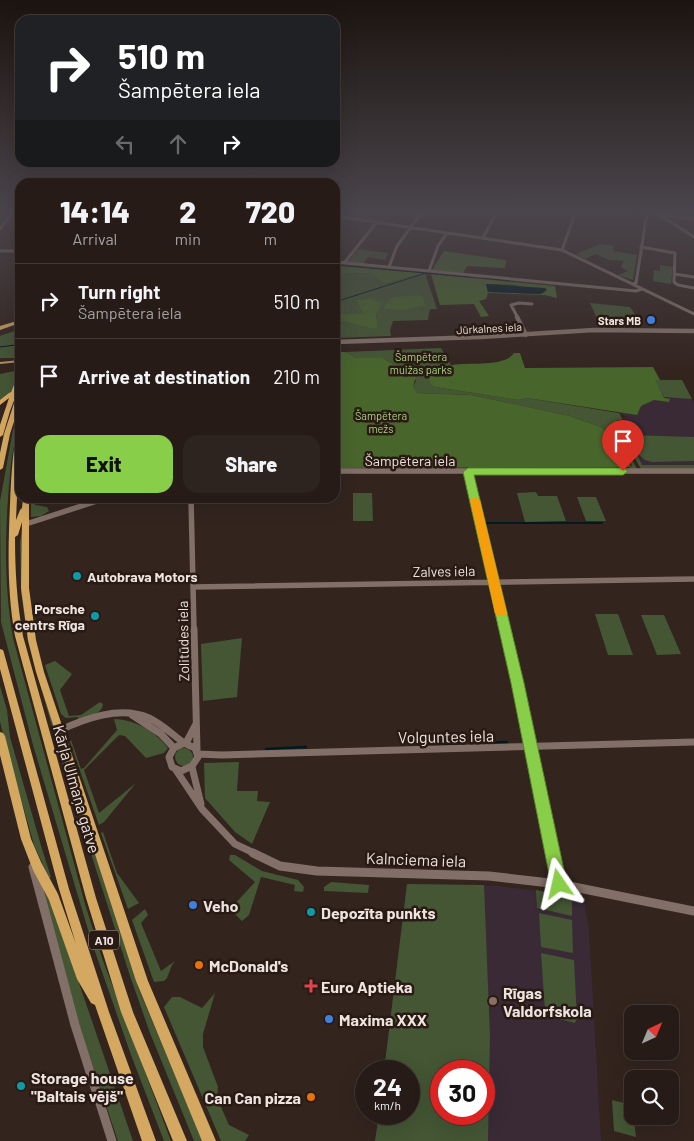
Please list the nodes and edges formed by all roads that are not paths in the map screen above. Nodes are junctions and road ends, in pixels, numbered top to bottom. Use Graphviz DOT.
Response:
graph roads {
  1 [pos="358,264"];
  2 [pos="431,264"];
  3 [pos="592,264"];
  4 [pos="639,264"];
  5 [pos="674,264"];
  6 [pos="389,267"];
  7 [pos="429,271"];
  8 [pos="674,274"];
  9 [pos="694,277"];
  10 [pos="633,284"];
  11 [pos="694,288"];
  12 [pos="642,289"];
  13 [pos="532,304"];
  14 [pos="694,314"];
  15 [pos="15,323"];
  16 [pos="0,328"];
  17 [pos="15,328"];
  18 [pos="694,331"];
  19 [pos="644,332"];
  20 [pos="0,333"];
  21 [pos="526,335"];
  22 [pos="340,344"];
  23 [pos="340,344"];
  24 [pos="0,363"];
  25 [pos="15,363"];
  26 [pos="15,363"];
  27 [pos="0,368"];
  28 [pos="15,388"];
  29 [pos="0,403"];
  30 [pos="15,409"];
  31 [pos="0,435"];
  32 [pos="0,468"];
  33 [pos="340,471"];
  34 [pos="694,471"];
  35 [pos="468,472"];
  36 [pos="15,479"];
  37 [pos="24,503"];
  38 [pos="26,503"];
  39 [pos="91,503"];
  40 [pos="191,503"];
  41 [pos="26,524"];
  42 [pos="12,541"];
  43 [pos="694,579"];
  44 [pos="494,583"];
  45 [pos="194,588"];
  46 [pos="0,653"];
  47 [pos="130,714"];
  48 [pos="196,724"];
  49 [pos="58,730"];
  50 [pos="0,740"];
  51 [pos="694,742"];
  52 [pos="185,743"];
  53 [pos="531,747"];
  54 [pos="174,748"];
  55 [pos="198,752"];
  56 [pos="192,767"];
  57 [pos="176,770"];
  58 [pos="202,808"];
  59 [pos="26,839"];
  60 [pos="559,884"];
  61 [pos="694,911"];
  62 [pos="103,1012"];
  63 [pos="112,1141"];
  64 [pos="149,1141"];
  65 [pos="180,1141"];
  66 [pos="209,1141"];
  1 -- 6 [label="street"];
  2 -- 7 [label="street"];
  3 -- 10 [label="street"];
  4 -- 10 [label="street"];
  5 -- 8 [label="street"];
  6 -- 7 [label="street"];
  7 -- 12 [label="street"];
  8 -- 9 [label="street"];
  8 -- 11 [label="street"];
  10 -- 12 [label="street"];
  12 -- 14 [label="street"];
  13 -- 21 [label="street"];
  15 -- 16 [label="highway"];
  17 -- 20 [label="highway"];
  18 -- 19 [label="street, Jūrkalnes iela"];
  19 -- 21 [label="street, Jūrkalnes iela"];
  19 -- 23 [label="street, Jūrkalnes iela"];
  21 -- 22 [label="street, Jūrkalnes iela"];
  24 -- 25 [label="main road"];
  26 -- 27 [label="main road"];
  28 -- 29 [label="highway"];
  28 -- 31 [label="highway"];
  30 -- 32 [label="highway"];
  33 -- 35 [label="street, Šampētera iela"];
  34 -- 35 [label="street, Šampētera iela"];
  35 -- 44 [label="street"];
  36 -- 42 [label="highway, Kārļa Ulmaņa gatve / A10"];
  37 -- 42 [label="highway"];
  38 -- 41 [label="highway"];
  39 -- 41 [label="street"];
  40 -- 45 [label="street, Zolitūdes iela"];
  41 -- 49 [label="highway"];
  42 -- 65 [label="highway, Kārļa Ulmaņa gatve / A10"];
  43 -- 44 [label="street, Zalves iela"];
  44 -- 45 [label="street, Zalves iela"];
  44 -- 53 [label="street"];
  45 -- 48 [label="street, Zolitūdes iela"];
  46 -- 62 [label="highway, A10"];
  47 -- 49 [label="street"];
  47 -- 52 [label="street"];
  47 -- 54 [label="street"];
  48 -- 52 [label="street, Zolitūdes iela"];
  48 -- 55 [label="street, Zolitūdes iela"];
  49 -- 66 [label="highway"];
  50 -- 59 [label="highway"];
  51 -- 53 [label="street, Volguntes iela"];
  52 -- 54 [label="street"];
  52 -- 55 [label="street"];
  53 -- 55 [label="street, Volguntes iela"];
  53 -- 60 [label="street"];
  54 -- 57 [label="street"];
  55 -- 56 [label="street"];
  56 -- 57 [label="street"];
  56 -- 58 [label="street"];
  57 -- 58 [label="street, Kalnciema iela"];
  58 -- 60 [label="street, Kalnciema iela"];
  59 -- 62 [label="highway"];
  59 -- 63 [label="street"];
  60 -- 61 [label="street, Kalnciema iela"];
  62 -- 64 [label="highway, A10"];
}
